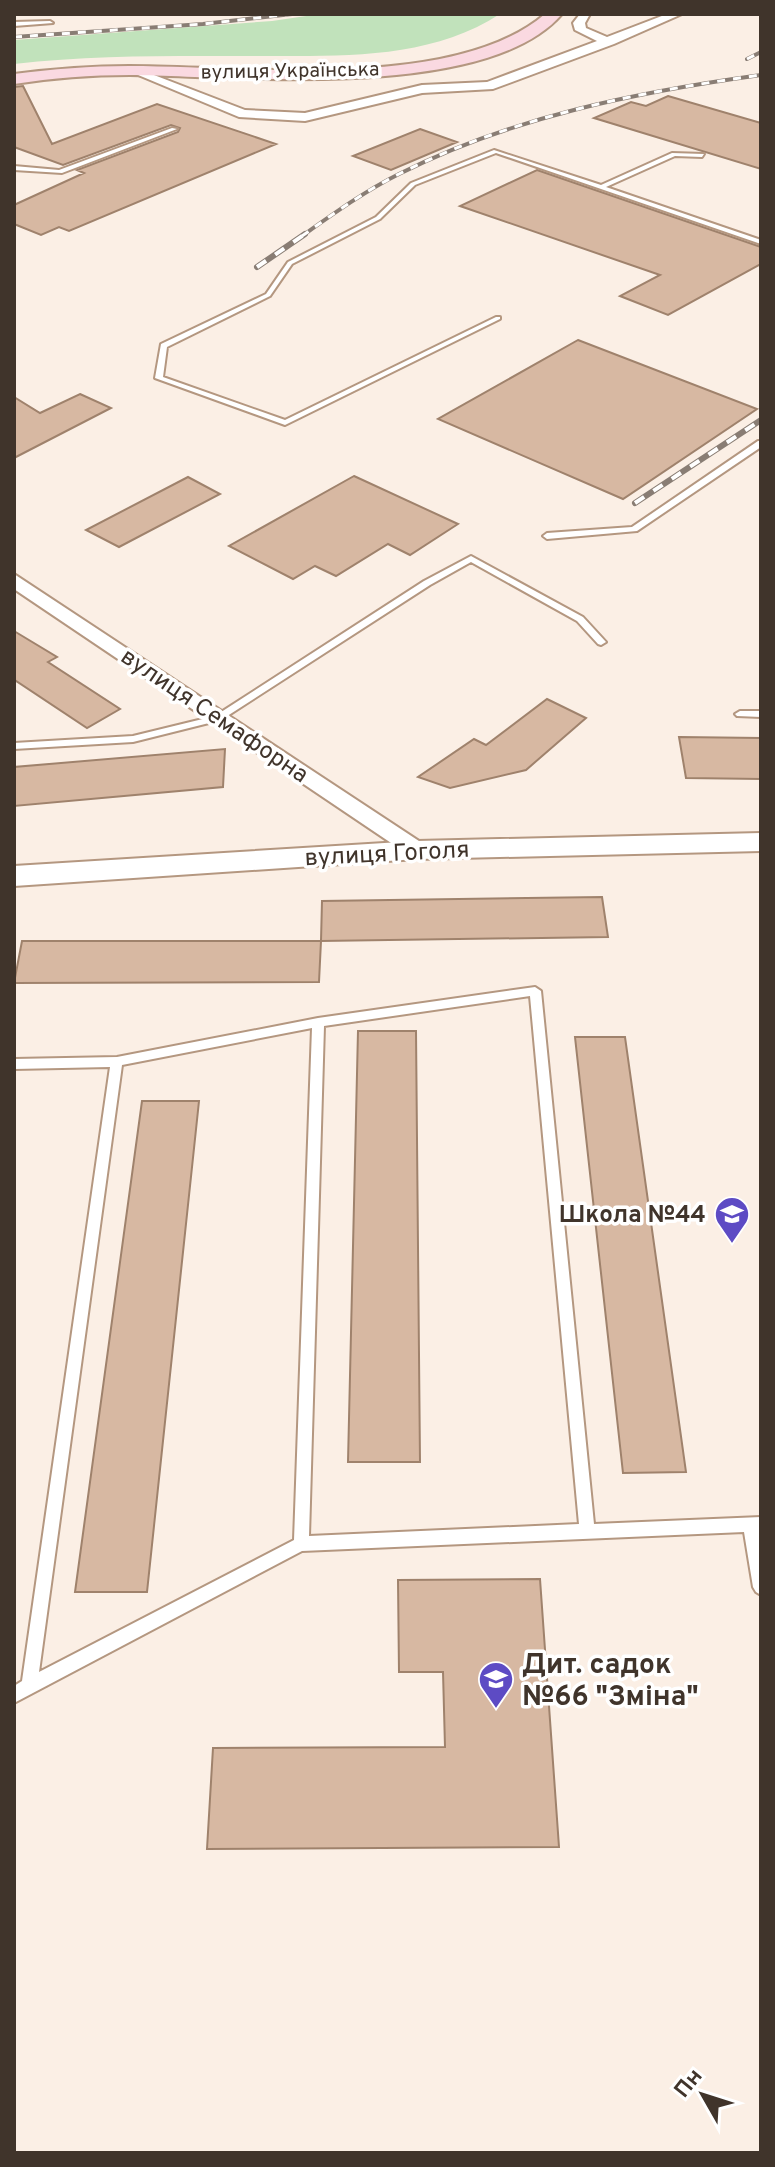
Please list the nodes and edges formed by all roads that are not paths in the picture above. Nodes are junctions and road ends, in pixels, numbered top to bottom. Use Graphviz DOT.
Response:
graph roads {
  1 [pos="554,14"];
  2 [pos="585,14"];
  3 [pos="677,14"];
  4 [pos="50,23"];
  5 [pos="510,23"];
  6 [pos="14,24"];
  7 [pos="610,42"];
  8 [pos="14,71"];
  9 [pos="137,72"];
  10 [pos="14,79"];
  11 [pos="174,129"];
  12 [pos="702,155"];
  13 [pos="14,168"];
  14 [pos="601,187"];
  15 [pos="761,242"];
  16 [pos="498,318"];
  17 [pos="761,443"];
  18 [pos="547,536"];
  19 [pos="14,580"];
  20 [pos="601,642"];
  21 [pos="740,714"];
  22 [pos="761,714"];
  23 [pos="218,718"];
  24 [pos="14,746"];
  25 [pos="761,842"];
  26 [pos="417,850"];
  27 [pos="14,876"];
  28 [pos="318,1022"];
  29 [pos="117,1062"];
  30 [pos="14,1064"];
  31 [pos="755,1524"];
  32 [pos="587,1531"];
  33 [pos="301,1544"];
  34 [pos="761,1587"];
  35 [pos="29,1686"];
  36 [pos="14,1695"];
  1 -- 9 [label="main road, вулиця Українська"];
  2 -- 7 [label="street"];
  3 -- 7 [label="street"];
  4 -- 6 [label="lane"];
  5 -- 8 [label="main road, вулиця Українська"];
  7 -- 9 [label="street"];
  9 -- 10 [label="main road, вулиця Українська"];
  11 -- 13 [label="lane"];
  12 -- 14 [label="lane"];
  14 -- 15 [label="lane"];
  14 -- 16 [label="lane"];
  17 -- 18 [label="lane"];
  19 -- 23 [label="street, вулиця Семафорна"];
  20 -- 23 [label="lane"];
  21 -- 22 [label="lane"];
  23 -- 24 [label="lane"];
  23 -- 26 [label="street, вулиця Семафорна"];
  25 -- 26 [label="street, вулиця Гоголя"];
  26 -- 27 [label="street, вулиця Гоголя"];
  28 -- 29 [label="lane"];
  28 -- 32 [label="lane"];
  28 -- 33 [label="lane"];
  29 -- 30 [label="lane"];
  29 -- 35 [label="lane"];
  31 -- 32 [label="lane"];
  31 -- 34 [label="lane"];
  32 -- 33 [label="lane"];
  33 -- 35 [label="lane"];
  35 -- 36 [label="lane"];
}
